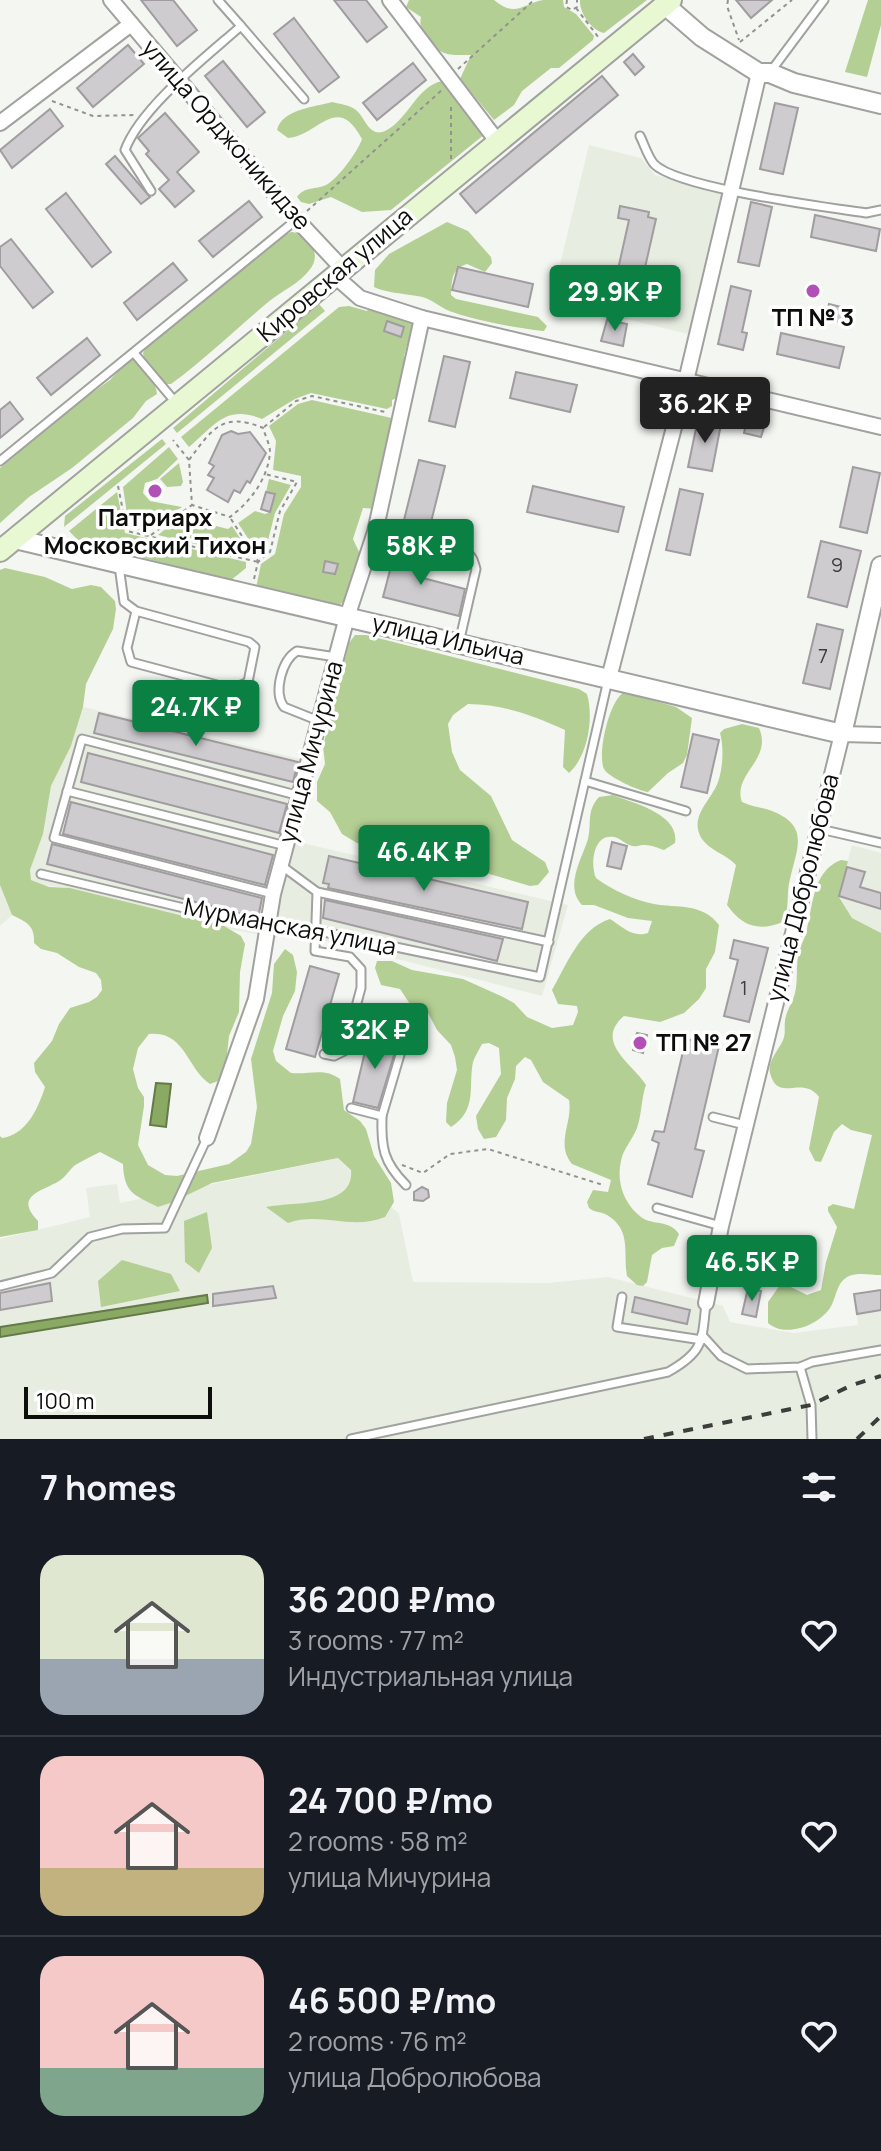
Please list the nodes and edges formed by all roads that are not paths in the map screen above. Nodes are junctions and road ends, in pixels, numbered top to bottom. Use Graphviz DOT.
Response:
graph roads {
  1 [pos="218,0"];
  2 [pos="390,0"];
  3 [pos="824,0"];
  4 [pos="113,1"];
  5 [pos="668,2"];
  6 [pos="131,24"];
  7 [pos="241,26"];
  8 [pos="765,73"];
  9 [pos="180,81"];
  10 [pos="304,99"];
  11 [pos="880,100"];
  12 [pos="0,123"];
  13 [pos="640,136"];
  14 [pos="497,141"];
  15 [pos="151,191"];
  16 [pos="731,191"];
  17 [pos="881,210"];
  18 [pos="297,220"];
  19 [pos="339,272"];
  20 [pos="422,318"];
  21 [pos="134,353"];
  22 [pos="686,381"];
  23 [pos="179,406"];
  24 [pos="881,427"];
  25 [pos="0,461"];
  26 [pos="375,532"];
  27 [pos="8,545"];
  28 [pos="119,564"];
  29 [pos="881,566"];
  30 [pos="136,611"];
  31 [pos="347,617"];
  32 [pos="459,643"];
  33 [pos="336,657"];
  34 [pos="609,678"];
  35 [pos="319,721"];
  36 [pos="842,734"];
  37 [pos="881,735"];
  38 [pos="585,781"];
  39 [pos="67,791"];
  40 [pos="300,796"];
  41 [pos="686,811"];
  42 [pos="818,828"];
  43 [pos="881,843"];
  44 [pos="287,847"];
  45 [pos="281,866"];
  46 [pos="41,874"];
  47 [pos="317,892"];
  48 [pos="273,894"];
  49 [pos="268,928"];
  50 [pos="314,930"];
  51 [pos="549,942"];
  52 [pos="402,1048"];
  53 [pos="324,1054"];
  54 [pos="351,1108"];
  55 [pos="382,1116"];
  56 [pos="713,1117"];
  57 [pos="745,1125"];
  58 [pos="207,1138"];
  59 [pos="406,1185"];
  60 [pos="657,1208"];
  61 [pos="721,1226"];
  62 [pos="0,1286"];
  63 [pos="622,1297"];
  64 [pos="706,1303"];
  65 [pos="702,1338"];
  66 [pos="881,1350"];
  67 [pos="800,1367"];
  68 [pos="351,1439"];
  69 [pos="812,1439"];
  1 -- 7 [label="lane"];
  2 -- 14 [label="street"];
  3 -- 8 [label="lane"];
  4 -- 6 [label="street, улица Орджоникидзе"];
  5 -- 8 [label="street"];
  5 -- 14 [label="main road, Кировская улица"];
  6 -- 9 [label="street, улица Орджоникидзе"];
  6 -- 12 [label="street"];
  7 -- 9 [label="lane"];
  7 -- 10 [label="lane"];
  8 -- 11 [label="street"];
  8 -- 16 [label="street"];
  9 -- 15 [label="lane"];
  9 -- 18 [label="street, улица Орджоникидзе"];
  13 -- 16 [label="lane"];
  14 -- 19 [label="main road, Кировская улица"];
  16 -- 17 [label="lane"];
  16 -- 22 [label="street"];
  18 -- 19 [label="street, улица Орджоникидзе"];
  18 -- 21 [label="lane"];
  19 -- 20 [label="street, улица Орджоникидзе"];
  19 -- 23 [label="main road, Кировская улица"];
  20 -- 22 [label="street, улица Орджоникидзе"];
  20 -- 26 [label="street, улица Мичурина"];
  21 -- 23 [label="lane"];
  21 -- 25 [label="lane"];
  22 -- 24 [label="street, улица Орджоникидзе"];
  22 -- 34 [label="street"];
  23 -- 27 [label="main road, Кировская улица"];
  26 -- 31 [label="street, улица Мичурина"];
  26 -- 32 [label="lane"];
  27 -- 28 [label="street, улица Ильича"];
  28 -- 30 [label="lane"];
  28 -- 31 [label="street, улица Ильича"];
  29 -- 36 [label="street, улица Добролюбова"];
  30 -- 30 [label="lane"];
  31 -- 32 [label="street, улица Ильича"];
  31 -- 33 [label="street, улица Мичурина"];
  32 -- 34 [label="street, улица Ильича"];
  33 -- 35 [label="street, улица Мичурина"];
  33 -- 35 [label="lane"];
  34 -- 36 [label="street, улица Ильича"];
  34 -- 38 [label="lane"];
  35 -- 40 [label="street, улица Мичурина"];
  36 -- 37 [label="street, улица Ильича"];
  36 -- 42 [label="street, улица Добролюбова"];
  38 -- 41 [label="lane"];
  38 -- 51 [label="lane"];
  39 -- 40 [label="lane"];
  39 -- 44 [label="lane"];
  39 -- 48 [label="lane"];
  40 -- 44 [label="street, улица Мичурина"];
  42 -- 43 [label="lane"];
  42 -- 57 [label="street, улица Добролюбова"];
  44 -- 45 [label="street, улица Мичурина"];
  45 -- 47 [label="lane"];
  45 -- 48 [label="street, улица Мичурина"];
  46 -- 49 [label="lane, Мурманская улица"];
  47 -- 50 [label="lane"];
  47 -- 51 [label="lane"];
  48 -- 49 [label="street, улица Мичурина"];
  49 -- 50 [label="lane, Мурманская улица"];
  49 -- 58 [label="street, улица Мичурина"];
  50 -- 51 [label="lane, Мурманская улица"];
  50 -- 53 [label="lane"];
  52 -- 55 [label="lane"];
  54 -- 55 [label="lane"];
  55 -- 59 [label="lane"];
  56 -- 57 [label="lane"];
  57 -- 61 [label="street, улица Добролюбова"];
  58 -- 62 [label="lane"];
  60 -- 61 [label="lane"];
  61 -- 64 [label="street, улица Добролюбова"];
  63 -- 65 [label="lane"];
  64 -- 65 [label="lane"];
  65 -- 67 [label="lane"];
  65 -- 68 [label="lane"];
  66 -- 67 [label="lane"];
  67 -- 69 [label="lane"];
}
